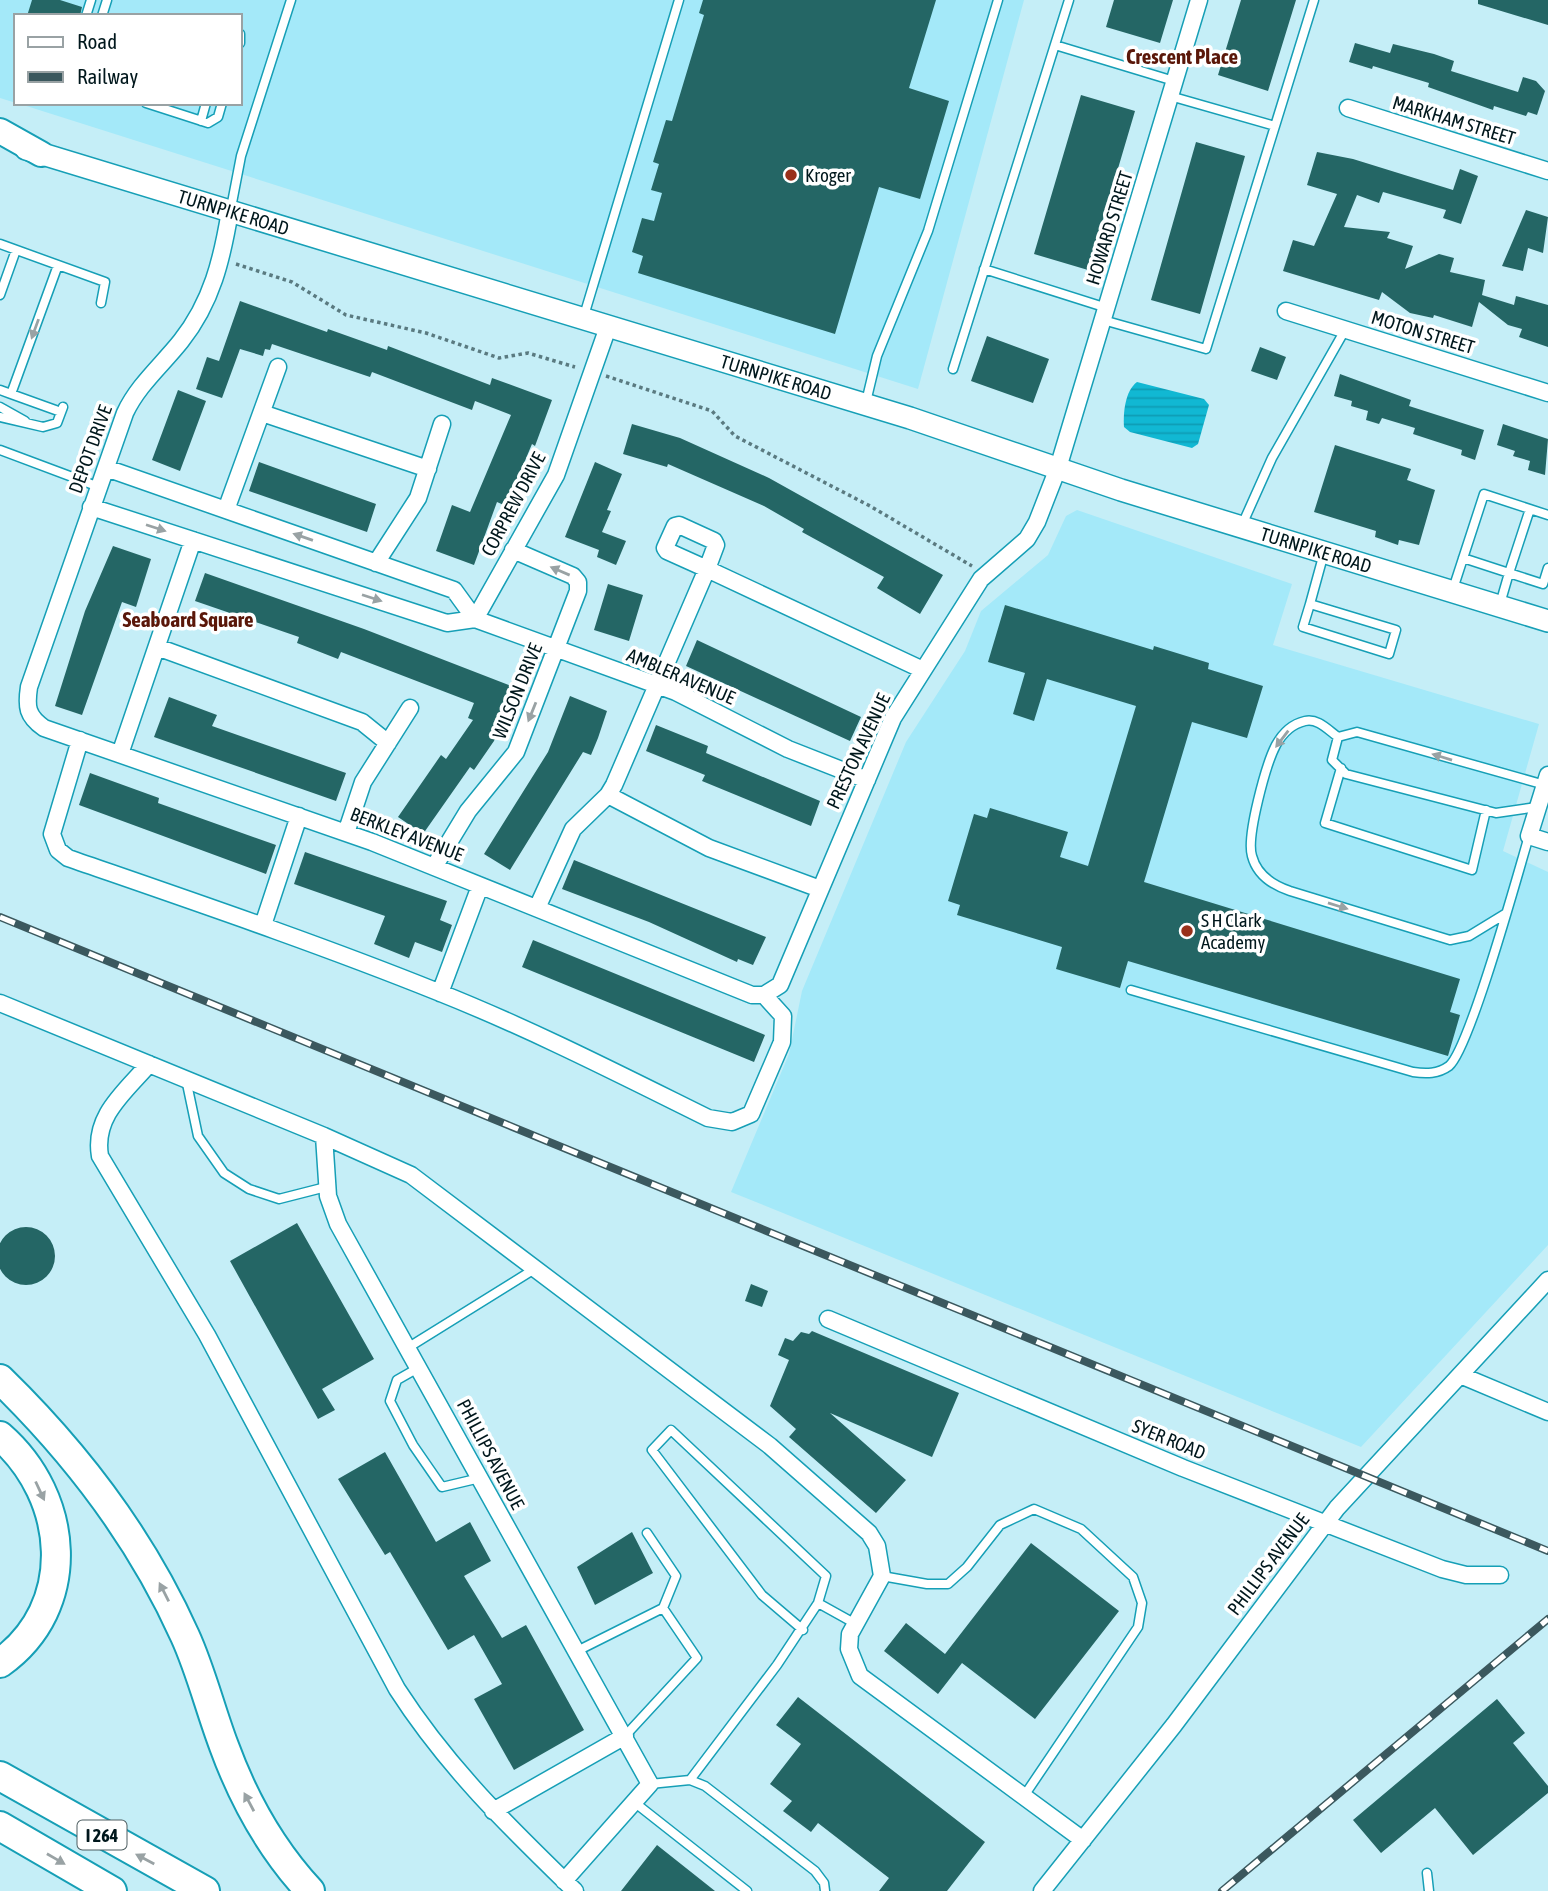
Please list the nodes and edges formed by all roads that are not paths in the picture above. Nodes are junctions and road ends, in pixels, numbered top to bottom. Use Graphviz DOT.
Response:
graph roads {
  1 [pos="291,0"];
  2 [pos="679,0"];
  3 [pos="998,0"];
  4 [pos="1069,0"];
  5 [pos="1199,0"];
  6 [pos="1314,0"];
  7 [pos="1055,45"];
  8 [pos="1172,88"];
  9 [pos="152,105"];
  10 [pos="205,105"];
  11 [pos="221,105"];
  12 [pos="1348,108"];
  13 [pos="201,121"];
  14 [pos="1275,126"];
  15 [pos="0,131"];
  16 [pos="0,142"];
  17 [pos="41,154"];
  18 [pos="1548,171"];
  19 [pos="230,211"];
  20 [pos="0,244"];
  21 [pos="16,250"];
  22 [pos="58,265"];
  23 [pos="984,269"];
  24 [pos="0,295"];
  25 [pos="101,303"];
  26 [pos="1286,311"];
  27 [pos="1105,314"];
  28 [pos="583,319"];
  29 [pos="608,327"];
  30 [pos="1345,330"];
  31 [pos="278,367"];
  32 [pos="953,369"];
  33 [pos="0,390"];
  34 [pos="1548,393"];
  35 [pos="11,394"];
  36 [pos="866,404"];
  37 [pos="0,407"];
  38 [pos="262,413"];
  39 [pos="0,417"];
  40 [pos="26,422"];
  41 [pos="442,424"];
  42 [pos="0,450"];
  43 [pos="106,468"];
  44 [pos="1058,468"];
  45 [pos="428,469"];
  46 [pos="99,487"];
  47 [pos="91,507"];
  48 [pos="1530,509"];
  49 [pos="226,510"];
  50 [pos="1548,515"];
  51 [pos="1241,527"];
  52 [pos="193,540"];
  53 [pos="513,550"];
  54 [pos="1324,553"];
  55 [pos="1463,558"];
  56 [pos="376,563"];
  57 [pos="1548,568"];
  58 [pos="1510,573"];
  59 [pos="1452,592"];
  60 [pos="1310,604"];
  61 [pos="1499,606"];
  62 [pos="475,619"];
  63 [pos="1548,621"];
  64 [pos="157,647"];
  65 [pos="558,649"];
  66 [pos="923,670"];
  67 [pos="659,685"];
  68 [pos="410,708"];
  69 [pos="32,719"];
  70 [pos="1338,737"];
  71 [pos="80,740"];
  72 [pos="388,743"];
  73 [pos="120,754"];
  74 [pos="1341,768"];
  75 [pos="867,780"];
  76 [pos="1546,780"];
  77 [pos="608,795"];
  78 [pos="1538,807"];
  79 [pos="1486,810"];
  80 [pos="299,816"];
  81 [pos="345,832"];
  82 [pos="1529,836"];
  83 [pos="1548,842"];
  84 [pos="434,867"];
  85 [pos="480,886"];
  86 [pos="820,889"];
  87 [pos="537,908"];
  88 [pos="1505,914"];
  89 [pos="263,925"];
  90 [pos="1131,990"];
  91 [pos="440,993"];
  92 [pos="764,995"];
  93 [pos="0,1003"];
  94 [pos="149,1064"];
  95 [pos="186,1079"];
  96 [pos="324,1136"];
  97 [pos="326,1187"];
  98 [pos="536,1268"];
  99 [pos="1548,1280"];
  100 [pos="828,1319"];
  101 [pos="409,1347"];
  102 [pos="420,1367"];
  103 [pos="1460,1375"];
  104 [pos="0,1379"];
  105 [pos="10,1392"];
  106 [pos="1548,1412"];
  107 [pos="0,1436"];
  108 [pos="480,1478"];
  109 [pos="1326,1523"];
  110 [pos="647,1533"];
  111 [pos="1500,1575"];
  112 [pos="882,1576"];
  113 [pos="818,1603"];
  114 [pos="663,1608"];
  115 [pos="854,1622"];
  116 [pos="803,1630"];
  117 [pos="577,1651"];
  118 [pos="0,1663"];
  119 [pos="625,1736"];
  120 [pos="0,1776"];
  121 [pos="690,1780"];
  122 [pos="650,1784"];
  123 [pos="1024,1796"];
  124 [pos="634,1802"];
  125 [pos="493,1811"];
  126 [pos="0,1826"];
  127 [pos="1083,1840"];
  128 [pos="1427,1873"];
  129 [pos="569,1886"];
  130 [pos="112,1891"];
  131 [pos="205,1891"];
  132 [pos="310,1891"];
  133 [pos="747,1891"];
  134 [pos="825,1891"];
  135 [pos="1042,1891"];
  136 [pos="1429,1891"];
  1 -- 19 [label="lane"];
  2 -- 28 [label="lane"];
  3 -- 36 [label="lane"];
  4 -- 7 [label="lane"];
  5 -- 8 [label="street, HOWARD STREET"];
  6 -- 14 [label="lane"];
  7 -- 8 [label="lane"];
  7 -- 23 [label="lane"];
  8 -- 14 [label="lane"];
  8 -- 27 [label="street, HOWARD STREET"];
  9 -- 13 [label="lane"];
  10 -- 13 [label="lane"];
  11 -- 13 [label="lane"];
  12 -- 18 [label="street, MARKHAM STREET"];
  14 -- 27 [label="lane"];
  15 -- 17 [label="main road"];
  16 -- 17 [label="main road, TURNPIKE ROAD"];
  17 -- 19 [label="main road, TURNPIKE ROAD"];
  19 -- 28 [label="main road, TURNPIKE ROAD"];
  19 -- 43 [label="street, DEPOT DRIVE"];
  20 -- 21 [label="lane"];
  21 -- 22 [label="lane"];
  21 -- 24 [label="lane"];
  22 -- 25 [label="lane"];
  22 -- 35 [label="lane, one-way"];
  23 -- 27 [label="lane"];
  23 -- 32 [label="lane"];
  26 -- 30 [label="street, MOTON STREET"];
  27 -- 44 [label="street, HOWARD STREET"];
  28 -- 29 [label="main road, TURNPIKE ROAD"];
  29 -- 36 [label="main road, TURNPIKE ROAD"];
  29 -- 53 [label="street, CORPREW DRIVE"];
  30 -- 34 [label="street, MOTON STREET"];
  30 -- 51 [label="lane"];
  31 -- 38 [label="street"];
  33 -- 35 [label="lane"];
  35 -- 40 [label="lane"];
  36 -- 44 [label="main road, TURNPIKE ROAD"];
  37 -- 40 [label="lane"];
  38 -- 45 [label="street"];
  38 -- 49 [label="street"];
  39 -- 40 [label="lane"];
  41 -- 45 [label="street"];
  42 -- 46 [label="lane"];
  43 -- 46 [label="street, DEPOT DRIVE"];
  43 -- 49 [label="street"];
  44 -- 51 [label="main road, TURNPIKE ROAD"];
  44 -- 66 [label="street, PRESTON AVENUE"];
  45 -- 56 [label="street"];
  46 -- 47 [label="street, DEPOT DRIVE"];
  47 -- 52 [label="street, AMBLER AVENUE, one-way"];
  47 -- 69 [label="street, DEPOT DRIVE"];
  48 -- 50 [label="lane"];
  48 -- 55 [label="lane"];
  48 -- 58 [label="lane"];
  56 -- 49 [label="street, one-way"];
  51 -- 54 [label="main road, TURNPIKE ROAD"];
  52 -- 62 [label="street, AMBLER AVENUE, one-way"];
  52 -- 64 [label="street"];
  53 -- 62 [label="street, CORPREW DRIVE"];
  65 -- 53 [label="street, WILSON DRIVE, one-way"];
  54 -- 59 [label="main road, TURNPIKE ROAD"];
  54 -- 60 [label="lane"];
  55 -- 58 [label="lane"];
  55 -- 59 [label="lane"];
  56 -- 62 [label="street"];
  57 -- 58 [label="lane"];
  58 -- 61 [label="lane"];
  59 -- 61 [label="main road, TURNPIKE ROAD"];
  60 -- 60 [label="lane"];
  61 -- 63 [label="main road, TURNPIKE ROAD"];
  62 -- 65 [label="street, AMBLER AVENUE"];
  64 -- 72 [label="street"];
  64 -- 73 [label="street"];
  65 -- 67 [label="street, AMBLER AVENUE"];
  65 -- 84 [label="street, WILSON DRIVE, one-way"];
  66 -- 67 [label="street"];
  66 -- 75 [label="street, PRESTON AVENUE"];
  67 -- 75 [label="street, AMBLER AVENUE"];
  67 -- 77 [label="street"];
  68 -- 72 [label="street"];
  69 -- 71 [label="street, BERKLEY AVENUE"];
  70 -- 74 [label="lane"];
  76 -- 70 [label="lane, one-way"];
  70 -- 88 [label="lane, one-way"];
  71 -- 73 [label="street, BERKLEY AVENUE"];
  71 -- 89 [label="street"];
  72 -- 81 [label="street"];
  73 -- 80 [label="street, BERKLEY AVENUE"];
  74 -- 79 [label="lane"];
  74 -- 79 [label="lane"];
  75 -- 86 [label="street, PRESTON AVENUE"];
  76 -- 78 [label="street"];
  77 -- 86 [label="street"];
  77 -- 87 [label="street"];
  78 -- 79 [label="lane"];
  78 -- 82 [label="street"];
  80 -- 81 [label="street, BERKLEY AVENUE"];
  80 -- 89 [label="street"];
  81 -- 84 [label="street, BERKLEY AVENUE"];
  82 -- 83 [label="street"];
  82 -- 88 [label="lane"];
  84 -- 85 [label="street, BERKLEY AVENUE"];
  85 -- 87 [label="street, BERKLEY AVENUE"];
  85 -- 91 [label="street"];
  86 -- 92 [label="street, PRESTON AVENUE"];
  87 -- 92 [label="street, BERKLEY AVENUE"];
  88 -- 90 [label="lane"];
  89 -- 91 [label="street"];
  91 -- 92 [label="street"];
  93 -- 94 [label="street"];
  94 -- 95 [label="street"];
  94 -- 125 [label="street"];
  95 -- 96 [label="street"];
  95 -- 97 [label="lane"];
  96 -- 97 [label="street, PHILLIPS AVENUE"];
  96 -- 98 [label="street"];
  97 -- 101 [label="street, PHILLIPS AVENUE"];
  98 -- 101 [label="lane"];
  98 -- 112 [label="street"];
  99 -- 103 [label="street, PHILLIPS AVENUE"];
  100 -- 109 [label="street, SYER ROAD"];
  101 -- 102 [label="street, PHILLIPS AVENUE"];
  102 -- 108 [label="street, PHILLIPS AVENUE"];
  102 -- 108 [label="lane"];
  103 -- 106 [label="street"];
  103 -- 109 [label="street, PHILLIPS AVENUE"];
  104 -- 105 [label="highway"];
  132 -- 105 [label="highway, one-way"];
  107 -- 118 [label="highway, one-way"];
  108 -- 117 [label="street, PHILLIPS AVENUE"];
  109 -- 111 [label="street, SYER ROAD"];
  109 -- 127 [label="street, PHILLIPS AVENUE"];
  110 -- 114 [label="lane"];
  112 -- 115 [label="street"];
  112 -- 123 [label="lane"];
  113 -- 115 [label="lane"];
  113 -- 116 [label="lane"];
  113 -- 116 [label="lane"];
  114 -- 117 [label="lane"];
  114 -- 119 [label="lane"];
  115 -- 123 [label="street"];
  116 -- 121 [label="lane"];
  117 -- 119 [label="street, PHILLIPS AVENUE"];
  119 -- 122 [label="street, PHILLIPS AVENUE"];
  119 -- 125 [label="street"];
  131 -- 120 [label="highway, I 264, one-way"];
  121 -- 122 [label="lane"];
  121 -- 134 [label="lane"];
  122 -- 124 [label="street"];
  123 -- 127 [label="street"];
  124 -- 129 [label="street"];
  124 -- 133 [label="lane"];
  125 -- 129 [label="street"];
  126 -- 130 [label="highway, I 264, one-way"];
  127 -- 135 [label="street, PHILLIPS AVENUE"];
  128 -- 136 [label="lane"];
}
